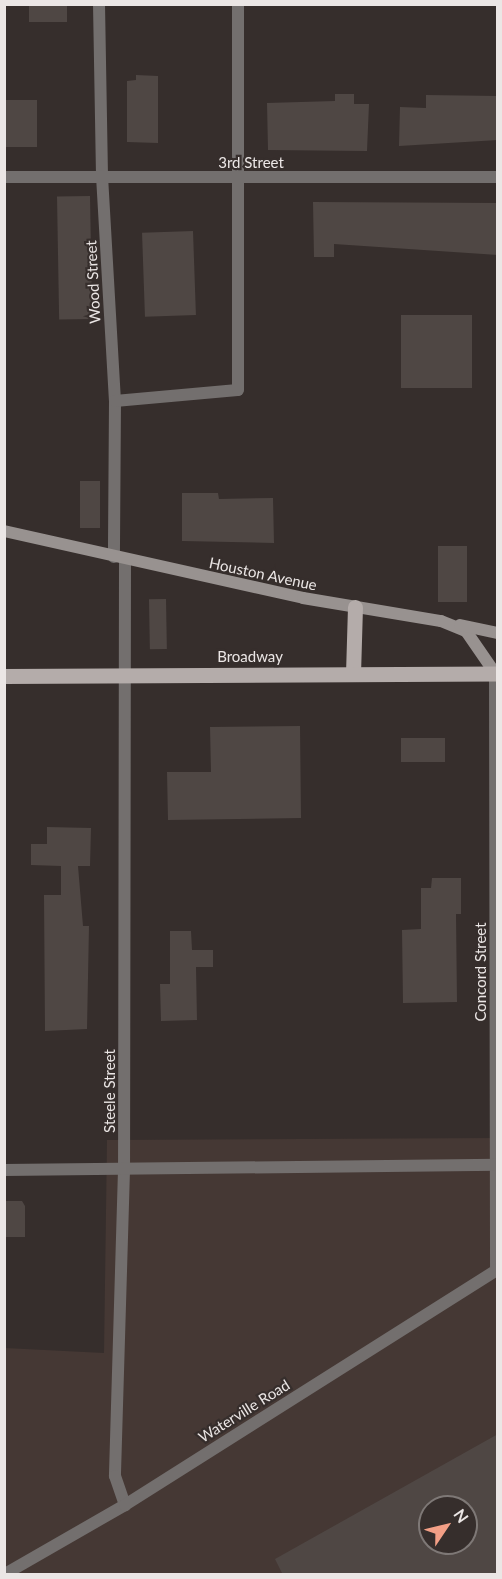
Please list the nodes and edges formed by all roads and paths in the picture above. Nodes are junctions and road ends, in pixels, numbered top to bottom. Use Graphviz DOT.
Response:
graph roads {
  1 [pos="99,4"];
  2 [pos="238,4"];
  3 [pos="102,176"];
  4 [pos="4,177"];
  5 [pos="498,177"];
  6 [pos="239,179"];
  7 [pos="115,401"];
  8 [pos="4,531"];
  9 [pos="119,559"];
  10 [pos="355,607"];
  11 [pos="441,621"];
  12 [pos="498,633"];
  13 [pos="496,673"];
  14 [pos="353,674"];
  15 [pos="127,675"];
  16 [pos="4,676"];
  17 [pos="497,1165"];
  18 [pos="4,1170"];
  19 [pos="124,1170"];
  20 [pos="497,1270"];
  21 [pos="125,1505"];
  22 [pos="4,1575"];
  1 -- 3 [label="street, Wood Street"];
  2 -- 6 [label="street"];
  3 -- 4 [label="street, 3rd Street"];
  3 -- 6 [label="street, 3rd Street"];
  3 -- 7 [label="street, Wood Street"];
  5 -- 6 [label="street, 3rd Street"];
  6 -- 7 [label="street"];
  7 -- 9 [label="street, Wood Street"];
  8 -- 9 [label="street, Houston Avenue"];
  9 -- 10 [label="street, Houston Avenue"];
  9 -- 15 [label="street, Wood Street"];
  10 -- 11 [label="street, Houston Avenue"];
  10 -- 14 [label="main road"];
  11 -- 12 [label="street"];
  11 -- 13 [label="street, Houston Avenue"];
  13 -- 14 [label="main road, Broadway"];
  13 -- 17 [label="street, Concord Street"];
  14 -- 15 [label="main road, Broadway"];
  15 -- 16 [label="main road, Broadway"];
  15 -- 19 [label="street, Steele Street"];
  17 -- 19 [label="street"];
  17 -- 20 [label="street, Concord Street"];
  18 -- 19 [label="street"];
  19 -- 21 [label="street, Steele Street"];
  20 -- 21 [label="street, Waterville Road"];
  21 -- 22 [label="street, Waterville Road"];
}
